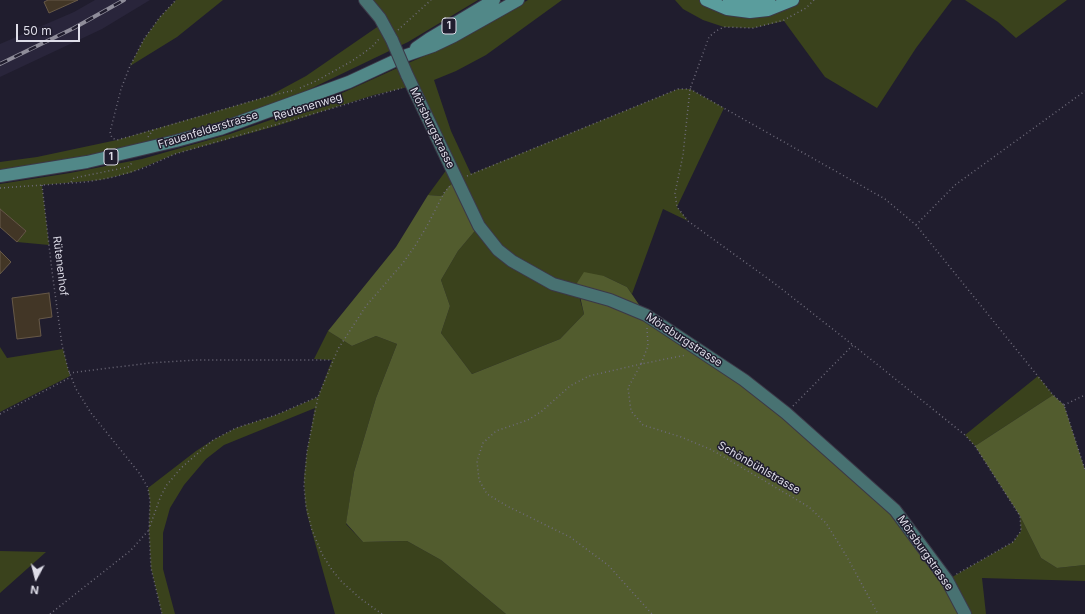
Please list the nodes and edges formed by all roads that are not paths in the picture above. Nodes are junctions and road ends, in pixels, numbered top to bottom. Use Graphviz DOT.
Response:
graph roads {
  1 [pos="365,0"];
  2 [pos="494,0"];
  3 [pos="518,0"];
  4 [pos="706,0"];
  5 [pos="729,0"];
  6 [pos="769,0"];
  7 [pos="793,0"];
  8 [pos="407,55"];
  9 [pos="0,176"];
  10 [pos="965,614"];
  1 -- 10 [label="street, Mörsburgstrasse, bridge"];
  2 -- 8 [label="main road, Frauenfelderstrasse / 1"];
  3 -- 8 [label="main road, Frauenfelderstrasse / 1"];
  4 -- 7 [label="highway"];
  5 -- 6 [label="highway"];
  8 -- 9 [label="main road, Frauenfelderstrasse / 1"];
}
